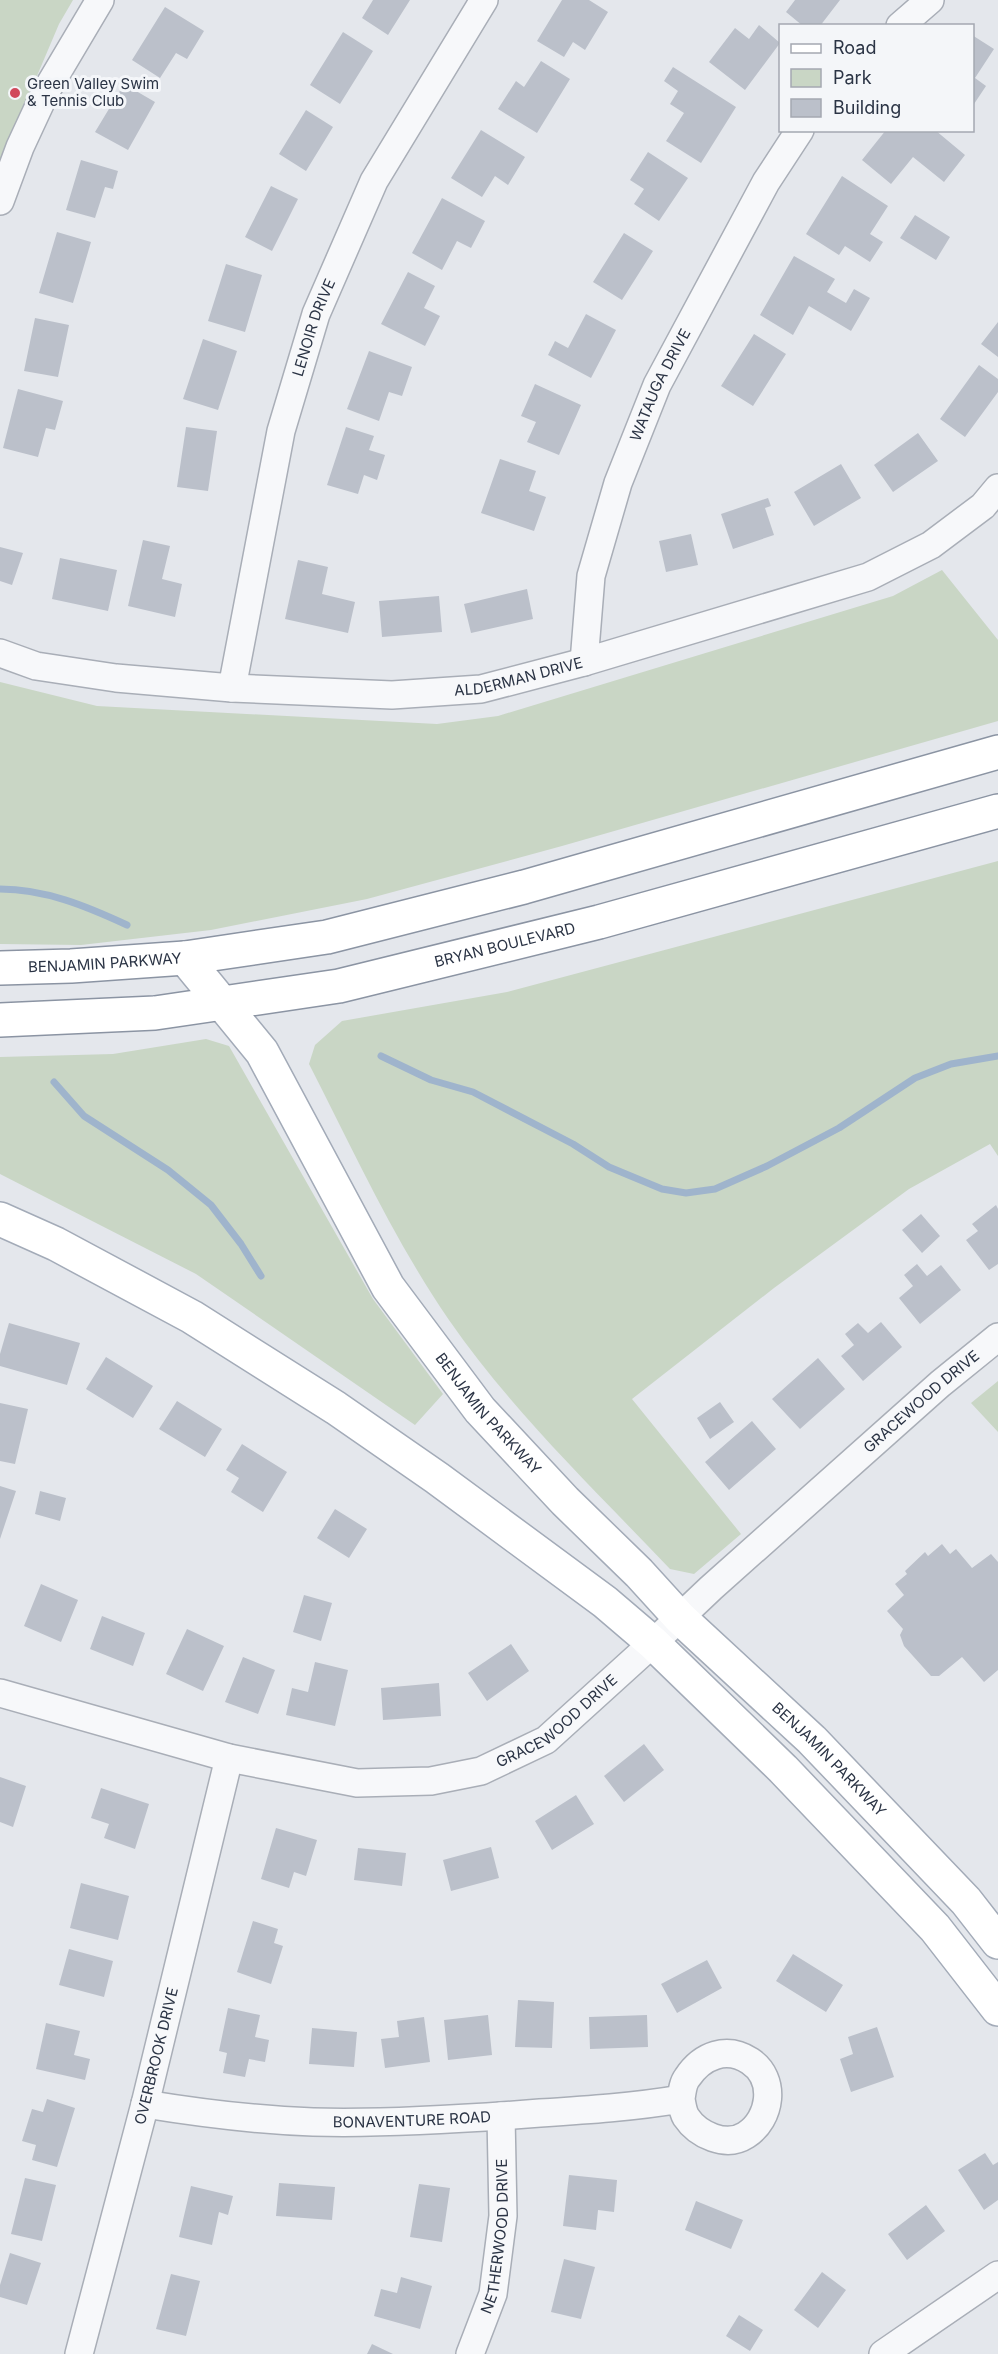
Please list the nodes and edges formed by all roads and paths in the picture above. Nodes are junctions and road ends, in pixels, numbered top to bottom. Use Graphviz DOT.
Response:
graph roads {
  1 [pos="100,0"];
  2 [pos="484,0"];
  3 [pos="930,0"];
  4 [pos="902,24"];
  5 [pos="799,132"];
  6 [pos="0,201"];
  7 [pos="998,488"];
  8 [pos="0,653"];
  9 [pos="584,662"];
  10 [pos="232,688"];
  11 [pos="998,752"];
  12 [pos="998,811"];
  13 [pos="185,958"];
  14 [pos="0,968"];
  15 [pos="222,1002"];
  16 [pos="0,1020"];
  17 [pos="0,1219"];
  18 [pos="998,1337"];
  19 [pos="680,1618"];
  20 [pos="653,1643"];
  21 [pos="0,1693"];
  22 [pos="229,1758"];
  23 [pos="998,1942"];
  24 [pos="998,2009"];
  25 [pos="681,2099"];
  26 [pos="145,2104"];
  27 [pos="501,2116"];
  28 [pos="998,2275"];
  29 [pos="79,2354"];
  30 [pos="470,2354"];
  31 [pos="883,2354"];
  1 -- 6 [label="street"];
  2 -- 10 [label="street, LENOIR DRIVE"];
  3 -- 4 [label="street"];
  5 -- 9 [label="street, WATAUGA DRIVE"];
  7 -- 9 [label="street, ALDERMAN DRIVE"];
  8 -- 10 [label="street, ALDERMAN DRIVE"];
  9 -- 10 [label="street, ALDERMAN DRIVE"];
  11 -- 13 [label="main road"];
  12 -- 15 [label="main road, BRYAN BOULEVARD"];
  13 -- 14 [label="main road, BENJAMIN PARKWAY"];
  13 -- 15 [label="main road, BENJAMIN PARKWAY"];
  15 -- 16 [label="main road, BRYAN BOULEVARD"];
  15 -- 19 [label="main road, BENJAMIN PARKWAY"];
  17 -- 20 [label="main road"];
  18 -- 19 [label="street, GRACEWOOD DRIVE"];
  19 -- 20 [label="street, GRACEWOOD DRIVE"];
  19 -- 23 [label="main road, BENJAMIN PARKWAY"];
  20 -- 22 [label="street, GRACEWOOD DRIVE"];
  20 -- 24 [label="main road"];
  21 -- 22 [label="street, GRACEWOOD DRIVE"];
  22 -- 26 [label="street, OVERBROOK DRIVE"];
  25 -- 27 [label="street, BONAVENTURE ROAD"];
  26 -- 27 [label="street, BONAVENTURE ROAD"];
  26 -- 29 [label="street, OVERBROOK DRIVE"];
  27 -- 30 [label="street, NETHERWOOD DRIVE"];
  28 -- 31 [label="street"];
}
